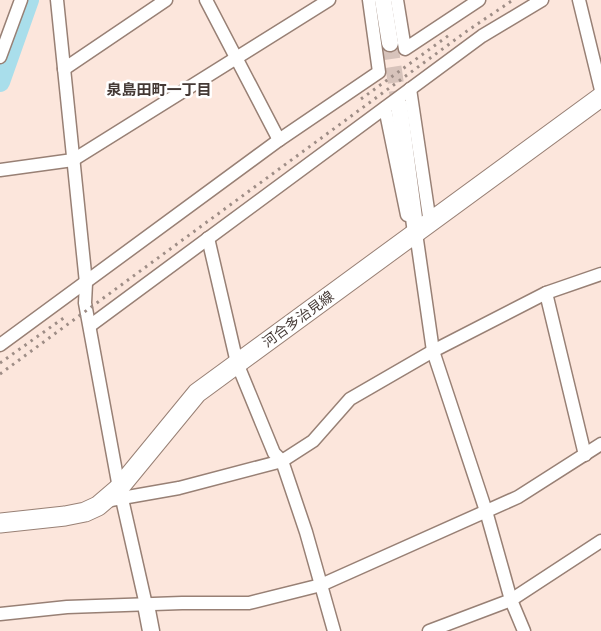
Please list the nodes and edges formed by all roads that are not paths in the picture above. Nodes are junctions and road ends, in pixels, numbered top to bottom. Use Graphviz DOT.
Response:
graph roads {
  1 [pos="21,0"];
  2 [pos="57,0"];
  3 [pos="166,0"];
  4 [pos="206,0"];
  5 [pos="329,0"];
  6 [pos="369,0"];
  7 [pos="383,0"];
  8 [pos="397,0"];
  9 [pos="479,0"];
  10 [pos="542,0"];
  11 [pos="579,0"];
  12 [pos="390,43"];
  13 [pos="0,57"];
  14 [pos="237,58"];
  15 [pos="64,69"];
  16 [pos="410,89"];
  17 [pos="601,90"];
  18 [pos="601,97"];
  19 [pos="392,106"];
  20 [pos="279,140"];
  21 [pos="73,160"];
  22 [pos="0,170"];
  23 [pos="419,231"];
  24 [pos="208,238"];
  25 [pos="601,274"];
  26 [pos="86,283"];
  27 [pos="546,293"];
  28 [pos="91,325"];
  29 [pos="0,329"];
  30 [pos="1,344"];
  31 [pos="433,351"];
  32 [pos="237,363"];
  33 [pos="601,444"];
  34 [pos="584,455"];
  35 [pos="282,461"];
  36 [pos="115,496"];
  37 [pos="486,512"];
  38 [pos="0,523"];
  39 [pos="601,542"];
  40 [pos="321,585"];
  41 [pos="511,600"];
  42 [pos="146,605"];
  43 [pos="0,614"];
  44 [pos="151,631"];
  45 [pos="334,631"];
  46 [pos="429,631"];
  47 [pos="524,631"];
  1 -- 13 [label="street"];
  2 -- 15 [label="street"];
  3 -- 15 [label="street"];
  4 -- 14 [label="street"];
  5 -- 14 [label="street"];
  6 -- 20 [label="street"];
  7 -- 12 [label="street"];
  8 -- 9 [label="street"];
  10 -- 16 [label="street"];
  11 -- 17 [label="street"];
  14 -- 20 [label="street"];
  14 -- 21 [label="street"];
  15 -- 21 [label="street"];
  16 -- 19 [label="street"];
  16 -- 23 [label="street"];
  18 -- 23 [label="main road, 河合多治見線"];
  19 -- 23 [label="street"];
  19 -- 24 [label="street"];
  20 -- 26 [label="street"];
  21 -- 22 [label="street"];
  21 -- 26 [label="street"];
  23 -- 31 [label="street"];
  23 -- 32 [label="main road, 河合多治見線"];
  24 -- 28 [label="street"];
  24 -- 32 [label="street"];
  25 -- 27 [label="street"];
  26 -- 28 [label="street"];
  26 -- 30 [label="street"];
  27 -- 31 [label="street"];
  27 -- 34 [label="street"];
  28 -- 36 [label="street"];
  29 -- 30 [label="street"];
  31 -- 35 [label="street"];
  31 -- 37 [label="street"];
  32 -- 35 [label="street"];
  32 -- 36 [label="main road, 河合多治見線"];
  33 -- 34 [label="street"];
  34 -- 37 [label="street"];
  35 -- 36 [label="street"];
  35 -- 40 [label="street"];
  36 -- 38 [label="main road, 河合多治見線"];
  36 -- 42 [label="street"];
  37 -- 40 [label="street"];
  37 -- 41 [label="street"];
  39 -- 41 [label="street"];
  40 -- 42 [label="street"];
  40 -- 45 [label="street"];
  41 -- 46 [label="street"];
  41 -- 47 [label="street"];
  42 -- 43 [label="street"];
  42 -- 44 [label="street"];
}
